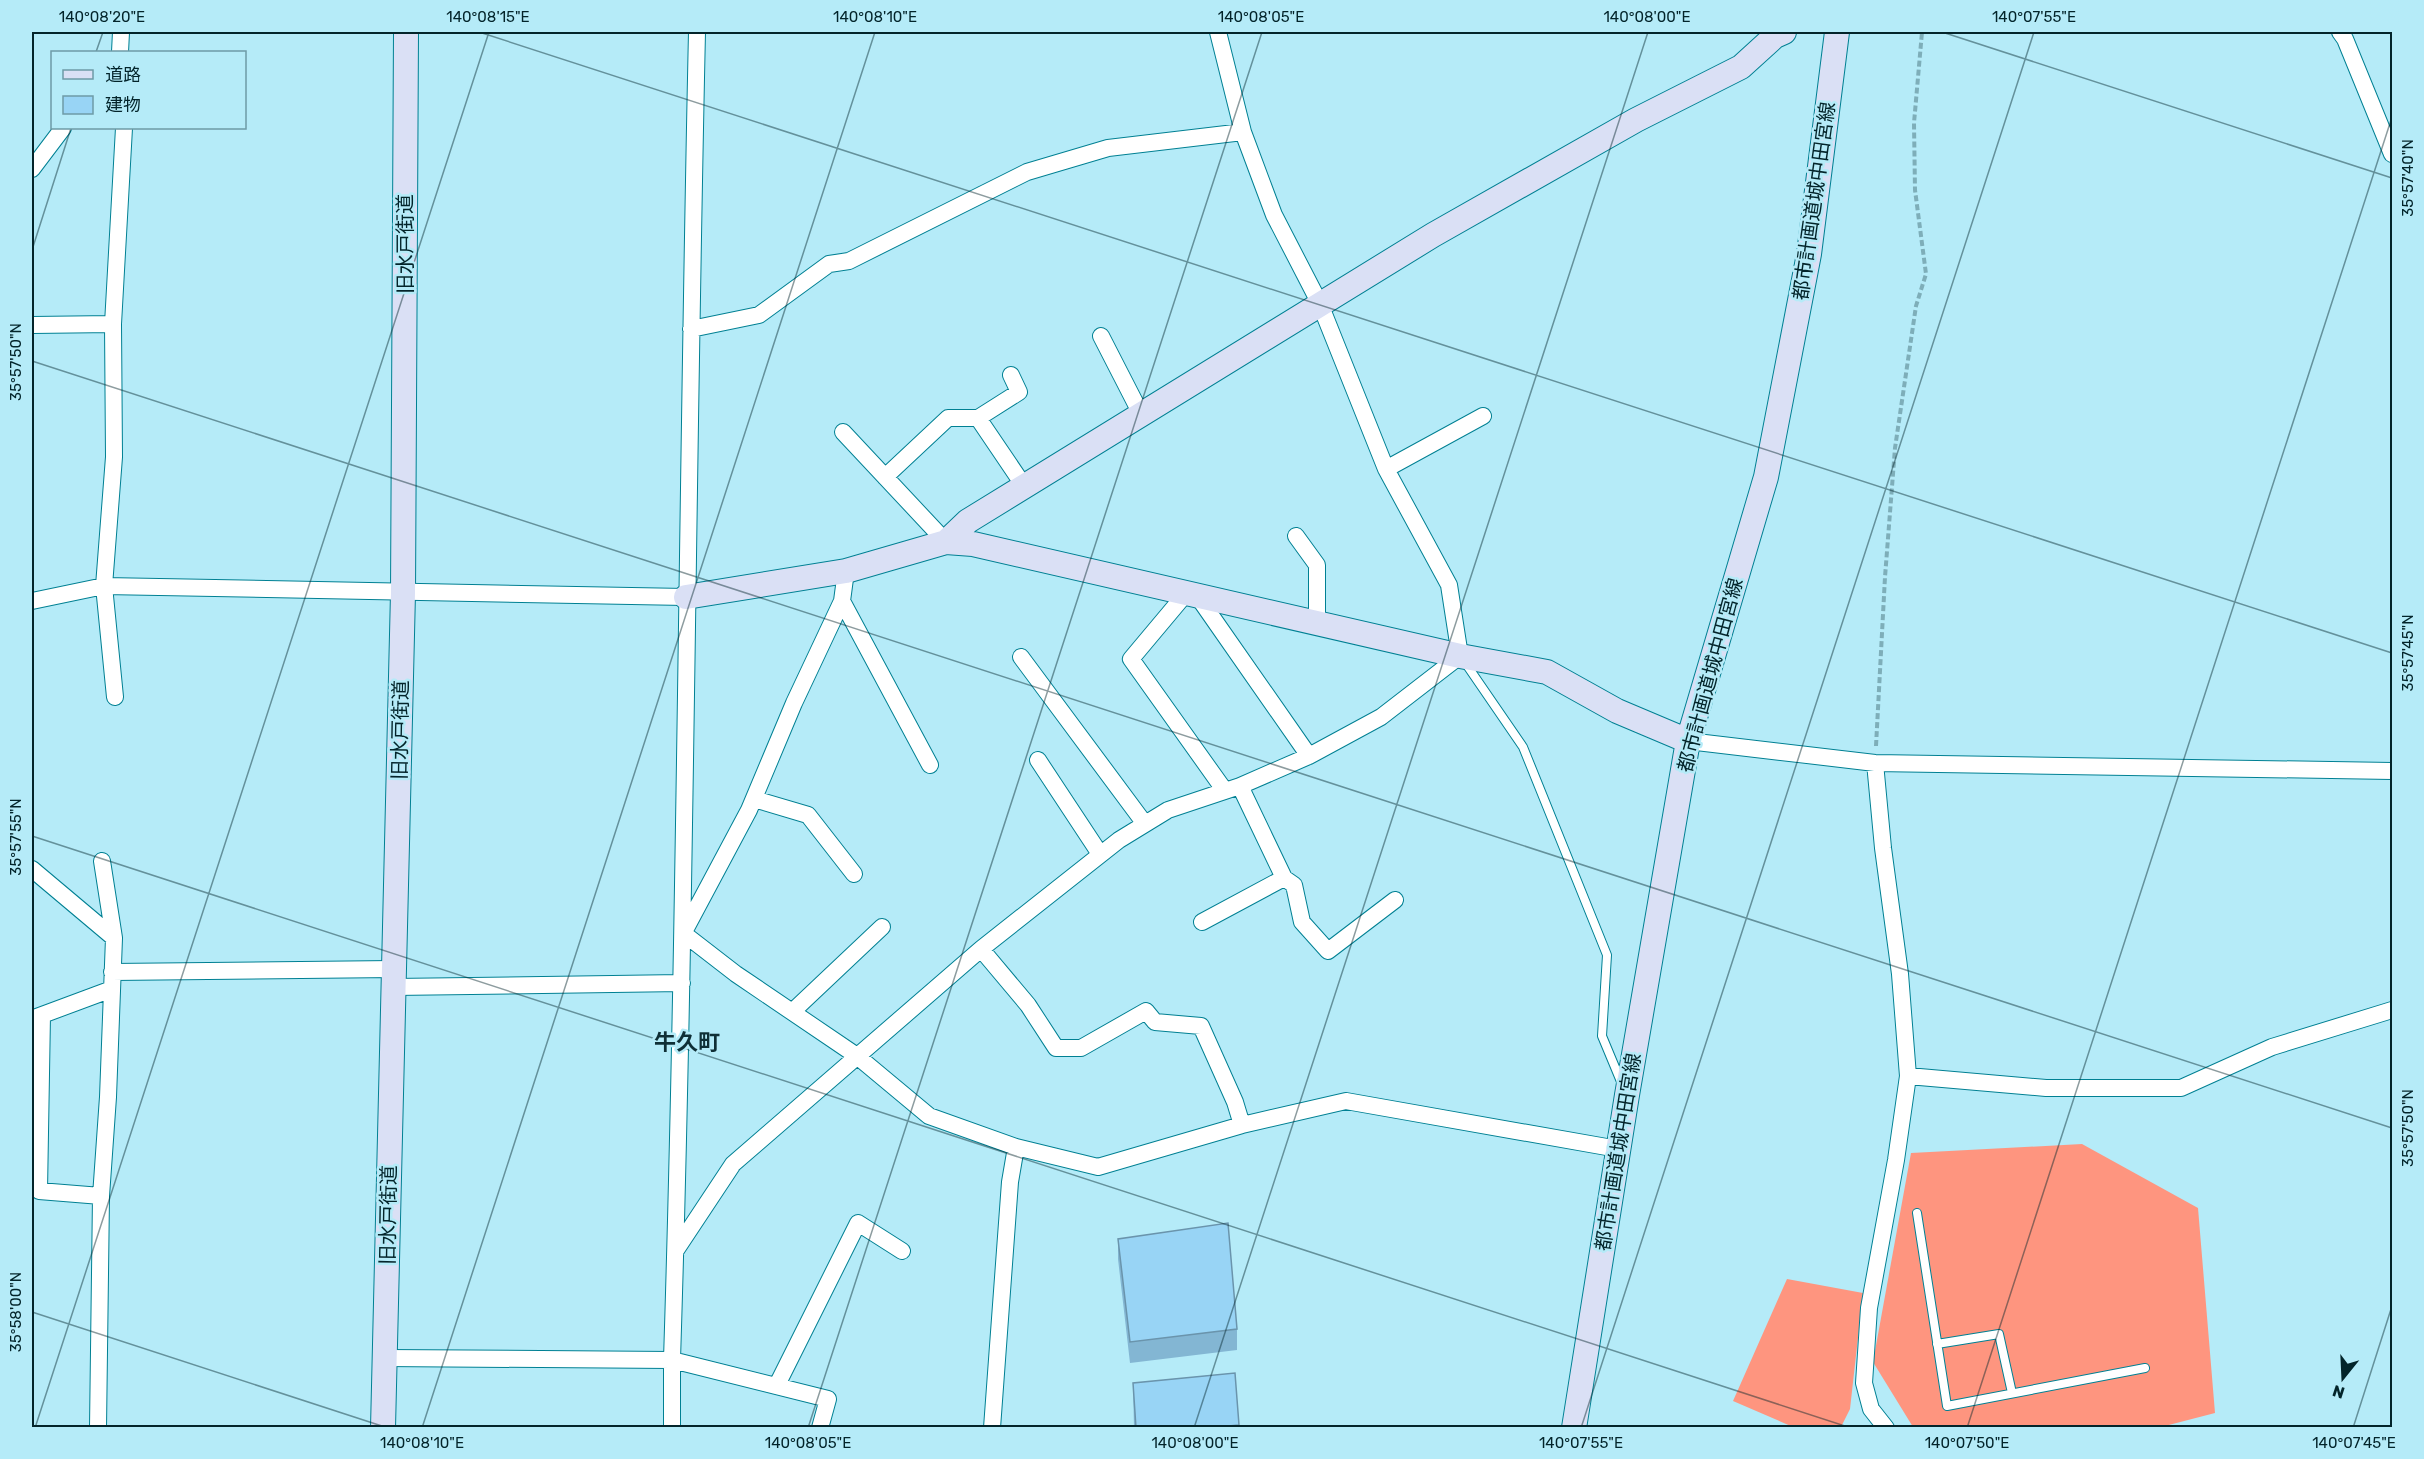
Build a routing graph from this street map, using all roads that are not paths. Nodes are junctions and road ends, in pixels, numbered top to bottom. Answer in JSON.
{"nodes":[{"id":1,"x":121,"y":32,"type":"edge"},
{"id":2,"x":406,"y":32,"type":"edge"},
{"id":3,"x":697,"y":32,"type":"edge"},
{"id":4,"x":712,"y":32,"type":"edge"},
{"id":5,"x":1218,"y":32,"type":"edge"},
{"id":6,"x":1838,"y":32,"type":"edge"},
{"id":7,"x":2340,"y":32,"type":"edge"},
{"id":8,"x":1778,"y":33,"type":"edge"},
{"id":9,"x":120,"y":51,"type":"edge"},
{"id":10,"x":697,"y":53,"type":"junction"},
{"id":11,"x":62,"y":129,"type":"edge"},
{"id":12,"x":124,"y":129,"type":"edge"},
{"id":13,"x":1243,"y":132,"type":"junction"},
{"id":14,"x":2392,"y":154,"type":"edge"},
{"id":15,"x":32,"y":170,"type":"edge"},
{"id":16,"x":1320,"y":304,"type":"junction"},
{"id":17,"x":113,"y":324,"type":"junction"},
{"id":18,"x":32,"y":325,"type":"edge"},
{"id":19,"x":691,"y":329,"type":"junction"},
{"id":20,"x":1101,"y":336,"type":"dead end"},
{"id":21,"x":1011,"y":375,"type":"dead end"},
{"id":22,"x":1140,"y":414,"type":"junction"},
{"id":23,"x":1483,"y":416,"type":"dead end"},
{"id":24,"x":978,"y":418,"type":"junction"},
{"id":25,"x":843,"y":432,"type":"dead end"},
{"id":26,"x":1386,"y":469,"type":"junction"},
{"id":27,"x":885,"y":477,"type":"junction"},
{"id":28,"x":1024,"y":486,"type":"junction"},
{"id":29,"x":1296,"y":536,"type":"dead end"},
{"id":30,"x":946,"y":542,"type":"junction"},
{"id":31,"x":846,"y":571,"type":"junction"},
{"id":32,"x":104,"y":586,"type":"junction"},
{"id":33,"x":403,"y":593,"type":"junction"},
{"id":34,"x":1192,"y":593,"type":"junction"},
{"id":35,"x":686,"y":597,"type":"junction"},
{"id":36,"x":842,"y":601,"type":"junction"},
{"id":37,"x":32,"y":602,"type":"edge"},
{"id":38,"x":1317,"y":622,"type":"junction"},
{"id":39,"x":1460,"y":656,"type":"junction"},
{"id":40,"x":1021,"y":657,"type":"dead end"},
{"id":41,"x":115,"y":698,"type":"dead end"},
{"id":42,"x":1688,"y":741,"type":"junction"},
{"id":43,"x":1309,"y":756,"type":"junction"},
{"id":44,"x":1038,"y":760,"type":"dead end"},
{"id":45,"x":1875,"y":763,"type":"junction"},
{"id":46,"x":930,"y":765,"type":"dead end"},
{"id":47,"x":2392,"y":771,"type":"edge"},
{"id":48,"x":1232,"y":789,"type":"junction"},
{"id":49,"x":754,"y":799,"type":"junction"},
{"id":50,"x":1145,"y":824,"type":"junction"},
{"id":51,"x":1101,"y":854,"type":"junction"},
{"id":52,"x":102,"y":861,"type":"dead end"},
{"id":53,"x":32,"y":870,"type":"edge"},
{"id":54,"x":854,"y":874,"type":"dead end"},
{"id":55,"x":1284,"y":878,"type":"junction"},
{"id":56,"x":1395,"y":900,"type":"dead end"},
{"id":57,"x":1202,"y":922,"type":"dead end"},
{"id":58,"x":882,"y":927,"type":"dead end"},
{"id":59,"x":683,"y":933,"type":"junction"},
{"id":60,"x":114,"y":938,"type":"junction"},
{"id":61,"x":981,"y":949,"type":"junction"},
{"id":62,"x":112,"y":972,"type":"junction"},
{"id":63,"x":394,"y":978,"type":"junction"},
{"id":64,"x":682,"y":983,"type":"junction"},
{"id":65,"x":112,"y":989,"type":"junction"},
{"id":66,"x":2392,"y":1010,"type":"edge"},
{"id":67,"x":792,"y":1012,"type":"junction"},
{"id":68,"x":37,"y":1017,"type":"edge"},
{"id":69,"x":857,"y":1056,"type":"junction"},
{"id":70,"x":1908,"y":1076,"type":"junction"},
{"id":71,"x":1627,"y":1095,"type":"junction"},
{"id":72,"x":1242,"y":1125,"type":"junction"},
{"id":73,"x":1016,"y":1147,"type":"junction"},
{"id":74,"x":1618,"y":1149,"type":"junction"},
{"id":75,"x":101,"y":1196,"type":"junction"},
{"id":76,"x":1917,"y":1213,"type":"dead end"},
{"id":77,"x":676,"y":1250,"type":"junction"},
{"id":78,"x":902,"y":1251,"type":"dead end"},
{"id":79,"x":1937,"y":1344,"type":"junction"},
{"id":80,"x":384,"y":1358,"type":"junction"},
{"id":81,"x":672,"y":1360,"type":"junction"},
{"id":82,"x":2145,"y":1368,"type":"dead end"},
{"id":83,"x":777,"y":1385,"type":"junction"},
{"id":84,"x":2012,"y":1393,"type":"junction"},
{"id":85,"x":98,"y":1428,"type":"edge"},
{"id":86,"x":383,"y":1428,"type":"edge"},
{"id":87,"x":672,"y":1428,"type":"edge"},
{"id":88,"x":820,"y":1428,"type":"edge"},
{"id":89,"x":992,"y":1428,"type":"edge"},
{"id":90,"x":1574,"y":1428,"type":"edge"},
{"id":91,"x":1886,"y":1428,"type":"edge"}],
"edges":[{"from":1,"to":9,"type":"street"},
{"from":2,"to":33,"type":"street","name":"旧水戸街道"},
{"from":3,"to":10,"type":"street"},
{"from":4,"to":10,"type":"street"},
{"from":5,"to":13,"type":"street"},
{"from":6,"to":42,"type":"street","name":"都市計画道城中田宮線"},
{"from":7,"to":14,"type":"street"},
{"from":8,"to":16,"type":"street"},
{"from":10,"to":19,"type":"street"},
{"from":11,"to":15,"type":"street"},
{"from":12,"to":17,"type":"street"},
{"from":13,"to":16,"type":"street"},
{"from":13,"to":19,"type":"street"},
{"from":16,"to":22,"type":"street"},
{"from":16,"to":26,"type":"street"},
{"from":17,"to":18,"type":"street"},
{"from":17,"to":32,"type":"street"},
{"from":19,"to":35,"type":"street"},
{"from":20,"to":22,"type":"street"},
{"from":21,"to":24,"type":"street"},
{"from":22,"to":28,"type":"street"},
{"from":23,"to":26,"type":"street"},
{"from":24,"to":27,"type":"street"},
{"from":24,"to":28,"type":"street"},
{"from":25,"to":27,"type":"street"},
{"from":26,"to":39,"type":"street"},
{"from":27,"to":30,"type":"street"},
{"from":28,"to":30,"type":"street"},
{"from":29,"to":38,"type":"street"},
{"from":30,"to":31,"type":"street"},
{"from":30,"to":34,"type":"street"},
{"from":31,"to":35,"type":"street"},
{"from":31,"to":36,"type":"street"},
{"from":32,"to":33,"type":"street"},
{"from":32,"to":37,"type":"street"},
{"from":32,"to":41,"type":"street"},
{"from":33,"to":35,"type":"street"},
{"from":33,"to":63,"type":"street","name":"旧水戸街道"},
{"from":34,"to":38,"type":"street"},
{"from":34,"to":43,"type":"street"},
{"from":34,"to":48,"type":"street"},
{"from":35,"to":59,"type":"street"},
{"from":36,"to":46,"type":"street"},
{"from":36,"to":49,"type":"street"},
{"from":38,"to":39,"type":"street"},
{"from":39,"to":42,"type":"street"},
{"from":39,"to":43,"type":"street"},
{"from":39,"to":71,"type":"lane"},
{"from":40,"to":50,"type":"street"},
{"from":42,"to":45,"type":"street"},
{"from":42,"to":71,"type":"street","name":"都市計画道城中田宮線"},
{"from":43,"to":48,"type":"street"},
{"from":44,"to":51,"type":"street"},
{"from":45,"to":47,"type":"street"},
{"from":45,"to":70,"type":"street"},
{"from":48,"to":50,"type":"street"},
{"from":48,"to":55,"type":"street"},
{"from":49,"to":54,"type":"street"},
{"from":49,"to":59,"type":"street"},
{"from":50,"to":51,"type":"street"},
{"from":51,"to":61,"type":"street"},
{"from":52,"to":60,"type":"street"},
{"from":53,"to":60,"type":"street"},
{"from":55,"to":56,"type":"street"},
{"from":55,"to":57,"type":"street"},
{"from":58,"to":67,"type":"street"},
{"from":59,"to":64,"type":"street"},
{"from":59,"to":67,"type":"street"},
{"from":60,"to":62,"type":"street"},
{"from":61,"to":69,"type":"street"},
{"from":61,"to":72,"type":"street"},
{"from":62,"to":63,"type":"street"},
{"from":62,"to":65,"type":"street"},
{"from":63,"to":64,"type":"street"},
{"from":63,"to":80,"type":"street","name":"旧水戸街道"},
{"from":64,"to":77,"type":"street"},
{"from":65,"to":68,"type":"street"},
{"from":65,"to":75,"type":"street"},
{"from":66,"to":70,"type":"street"},
{"from":67,"to":69,"type":"street"},
{"from":68,"to":75,"type":"street"},
{"from":69,"to":73,"type":"street"},
{"from":69,"to":77,"type":"street"},
{"from":70,"to":91,"type":"street"},
{"from":71,"to":74,"type":"street","name":"都市計画道城中田宮線"},
{"from":72,"to":73,"type":"street"},
{"from":72,"to":74,"type":"street"},
{"from":73,"to":89,"type":"street"},
{"from":74,"to":90,"type":"street","name":"都市計画道城中田宮線"},
{"from":75,"to":85,"type":"street"},
{"from":76,"to":79,"type":"lane"},
{"from":77,"to":81,"type":"street"},
{"from":78,"to":83,"type":"street"},
{"from":79,"to":84,"type":"lane"},
{"from":79,"to":84,"type":"lane"},
{"from":80,"to":81,"type":"street"},
{"from":80,"to":86,"type":"street","name":"旧水戸街道"},
{"from":81,"to":83,"type":"street"},
{"from":81,"to":87,"type":"street"},
{"from":82,"to":84,"type":"lane"},
{"from":83,"to":88,"type":"street"}]}
